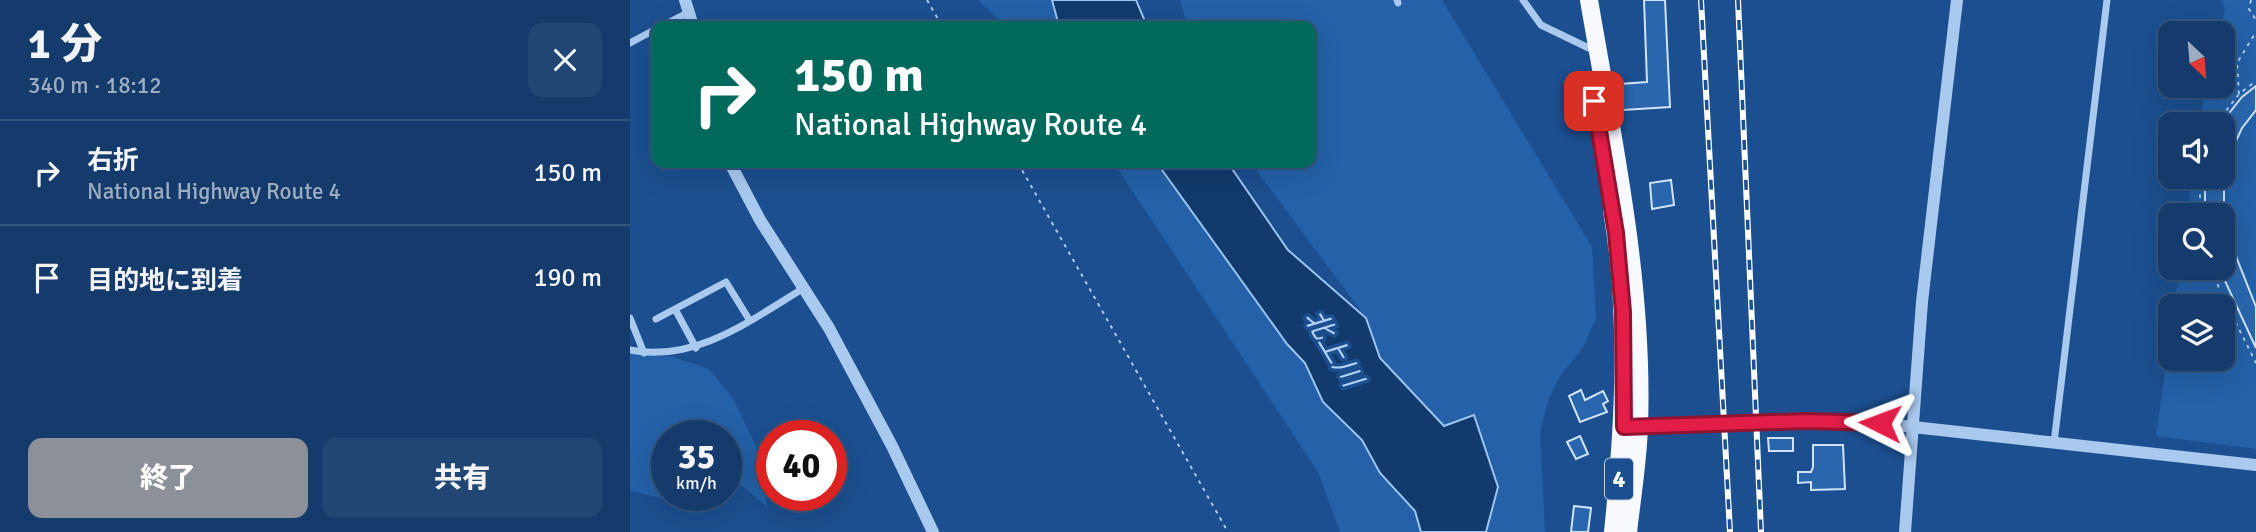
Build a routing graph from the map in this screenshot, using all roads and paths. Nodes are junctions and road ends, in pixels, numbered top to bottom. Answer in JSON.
{"nodes":[{"id":1,"x":926,"y":0,"type":"edge"},
{"id":2,"x":1522,"y":0,"type":"edge"},
{"id":3,"x":1576,"y":0,"type":"edge"},
{"id":4,"x":1589,"y":0,"type":"edge"},
{"id":5,"x":1957,"y":0,"type":"edge"},
{"id":6,"x":2107,"y":0,"type":"edge"},
{"id":7,"x":2251,"y":0,"type":"edge"},
{"id":8,"x":687,"y":6,"type":"edge"},
{"id":9,"x":2256,"y":20,"type":"edge"},
{"id":10,"x":668,"y":21,"type":"edge"},
{"id":11,"x":939,"y":21,"type":"edge"},
{"id":12,"x":651,"y":32,"type":"edge"},
{"id":13,"x":2256,"y":32,"type":"edge"},
{"id":14,"x":630,"y":43,"type":"edge"},
{"id":15,"x":1591,"y":50,"type":"junction"},
{"id":16,"x":2256,"y":82,"type":"edge"},
{"id":17,"x":2239,"y":94,"type":"junction"},
{"id":18,"x":2225,"y":112,"type":"edge"},
{"id":19,"x":733,"y":168,"type":"edge"},
{"id":20,"x":1021,"y":168,"type":"edge"},
{"id":21,"x":2216,"y":280,"type":"edge"},
{"id":22,"x":804,"y":288,"type":"junction"},
{"id":23,"x":675,"y":309,"type":"junction"},
{"id":24,"x":630,"y":318,"type":"edge"},
{"id":25,"x":656,"y":319,"type":"dead end"},
{"id":26,"x":750,"y":321,"type":"junction"},
{"id":27,"x":696,"y":348,"type":"junction"},
{"id":28,"x":630,"y":350,"type":"edge"},
{"id":29,"x":644,"y":353,"type":"junction"},
{"id":30,"x":2256,"y":363,"type":"edge"},
{"id":31,"x":1913,"y":426,"type":"junction"},
{"id":32,"x":1632,"y":427,"type":"junction"},
{"id":33,"x":2054,"y":443,"type":"junction"},
{"id":34,"x":2256,"y":465,"type":"edge"},
{"id":35,"x":933,"y":532,"type":"edge"},
{"id":36,"x":1228,"y":532,"type":"edge"},
{"id":37,"x":1613,"y":532,"type":"edge"},
{"id":38,"x":1628,"y":532,"type":"edge"},
{"id":39,"x":1906,"y":532,"type":"edge"}],
"edges":[{"from":1,"to":11,"type":"path"},
{"from":2,"to":15,"type":"street"},
{"from":3,"to":15,"type":"highway","number":"4"},
{"from":4,"to":15,"type":"highway","number":"4"},
{"from":5,"to":31,"type":"street"},
{"from":6,"to":33,"type":"street"},
{"from":7,"to":9,"type":"path"},
{"from":8,"to":10,"type":"street"},
{"from":12,"to":14,"type":"street"},
{"from":13,"to":17,"type":"path"},
{"from":15,"to":32,"type":"highway","number":"4"},
{"from":16,"to":17,"type":"path"},
{"from":17,"to":18,"type":"path"},
{"from":19,"to":22,"type":"street"},
{"from":20,"to":36,"type":"path"},
{"from":21,"to":30,"type":"path"},
{"from":22,"to":26,"type":"street"},
{"from":22,"to":35,"type":"street"},
{"from":23,"to":25,"type":"street"},
{"from":23,"to":26,"type":"street"},
{"from":23,"to":27,"type":"street"},
{"from":24,"to":29,"type":"street"},
{"from":26,"to":27,"type":"street"},
{"from":27,"to":29,"type":"street"},
{"from":28,"to":29,"type":"street"},
{"from":31,"to":32,"type":"street"},
{"from":31,"to":33,"type":"street"},
{"from":31,"to":39,"type":"street"},
{"from":32,"to":37,"type":"highway","number":"4"},
{"from":32,"to":38,"type":"highway","number":"4"},
{"from":33,"to":34,"type":"street"}]}
